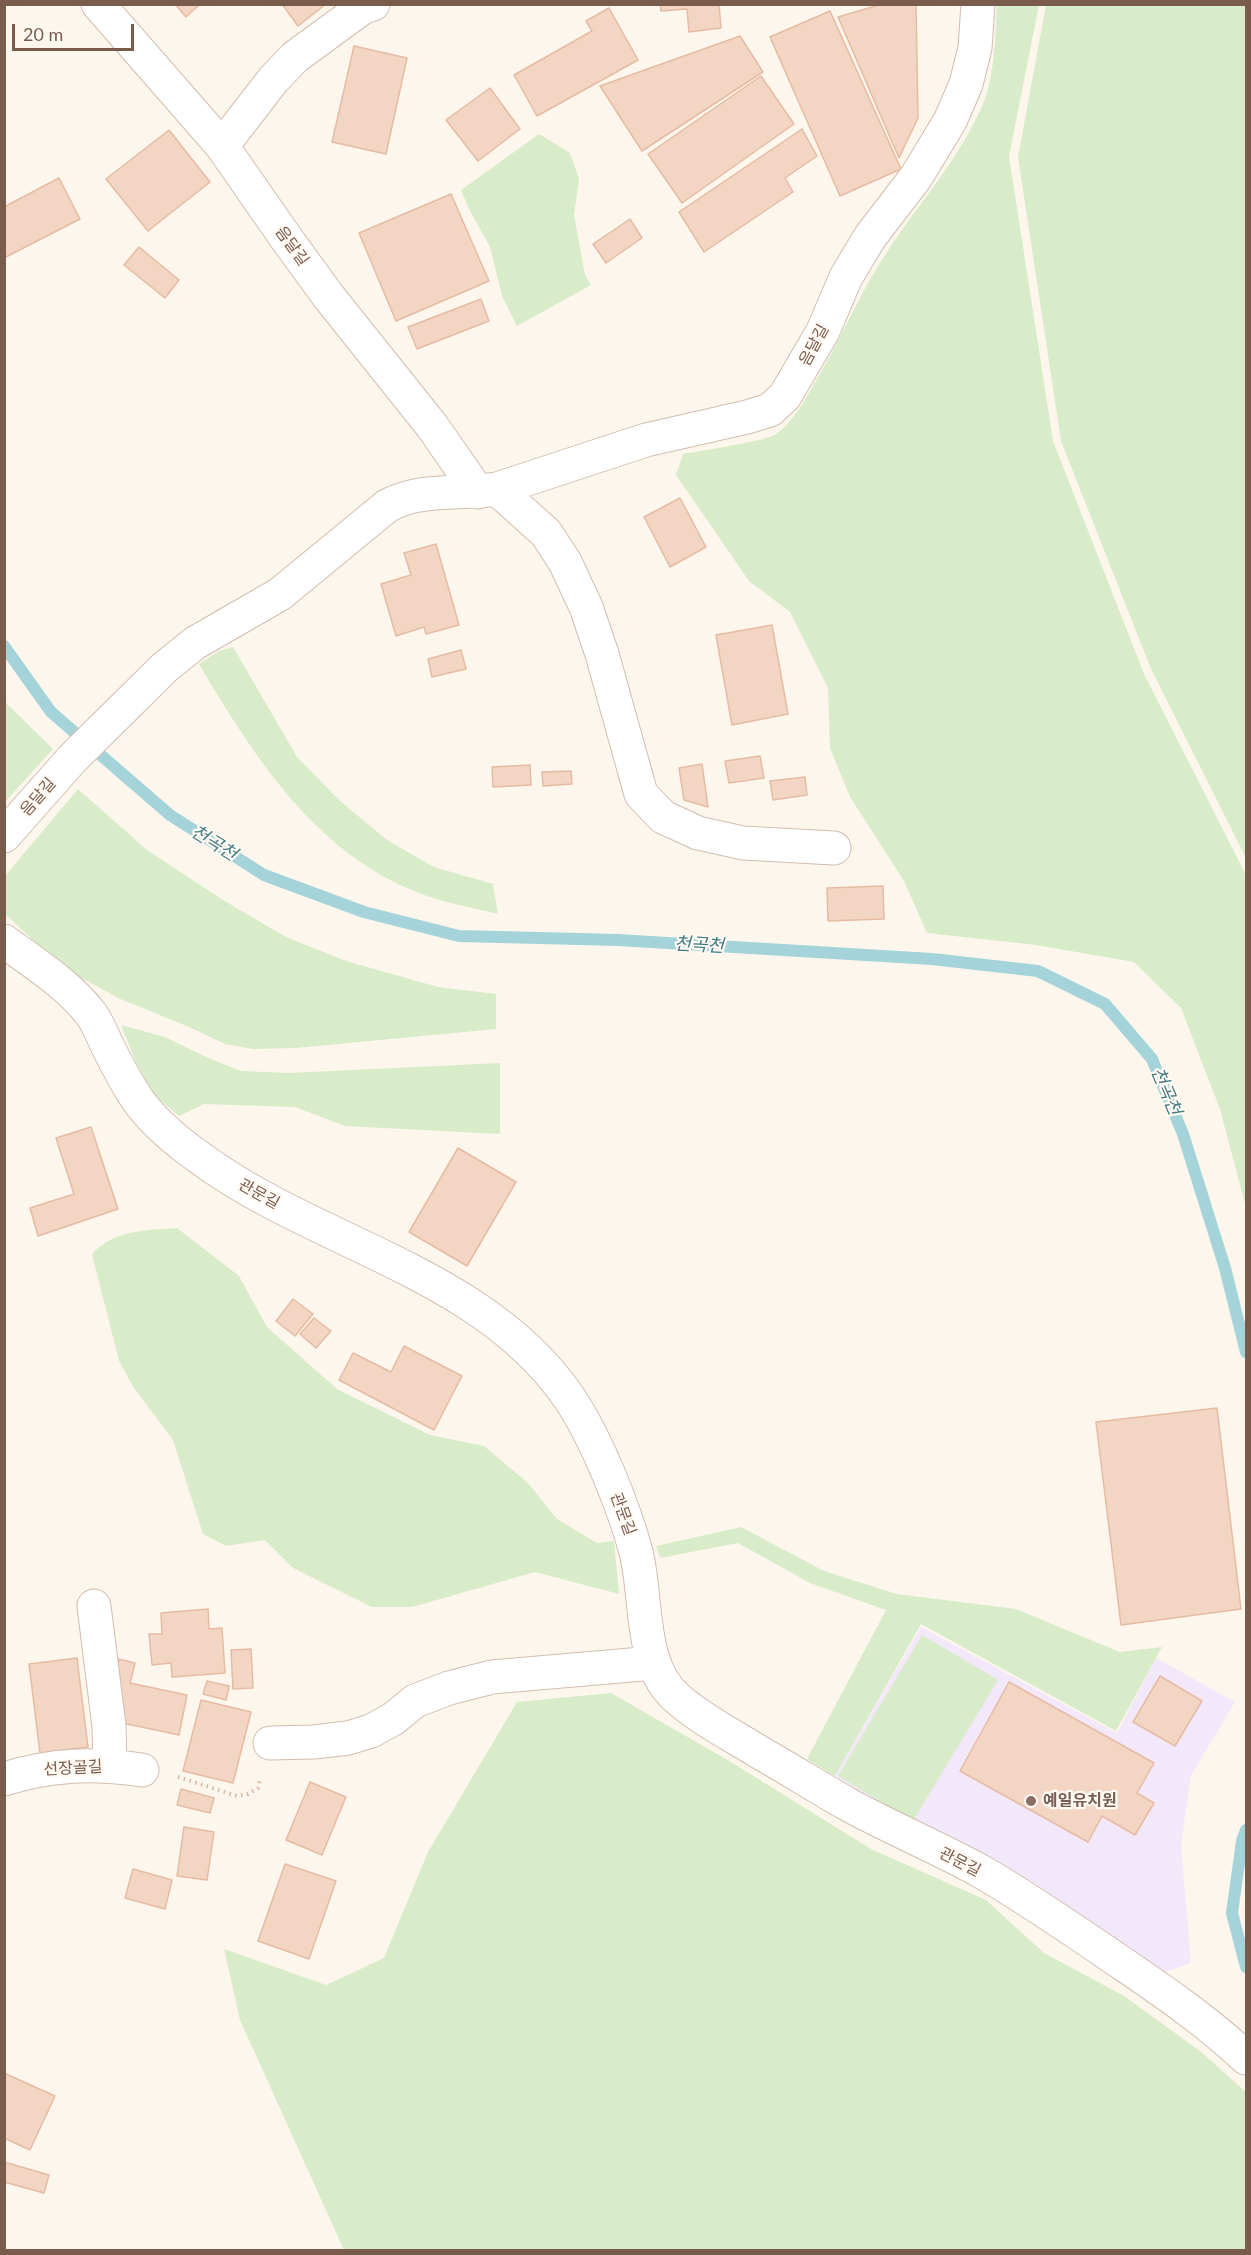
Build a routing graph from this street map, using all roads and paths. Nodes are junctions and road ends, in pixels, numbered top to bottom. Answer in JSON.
{"nodes":[{"id":1,"x":98,"y":4,"type":"edge"},
{"id":2,"x":374,"y":4,"type":"edge"},
{"id":3,"x":978,"y":4,"type":"edge"},
{"id":4,"x":222,"y":146,"type":"junction"},
{"id":5,"x":488,"y":491,"type":"junction"},
{"id":6,"x":4,"y":836,"type":"edge"},
{"id":7,"x":834,"y":848,"type":"dead end"},
{"id":8,"x":4,"y":941,"type":"edge"},
{"id":9,"x":94,"y":1606,"type":"dead end"},
{"id":10,"x":654,"y":1662,"type":"junction"},
{"id":11,"x":270,"y":1743,"type":"joint"},
{"id":12,"x":110,"y":1766,"type":"junction"},
{"id":13,"x":142,"y":1770,"type":"joint"},
{"id":14,"x":4,"y":1779,"type":"edge"},
{"id":15,"x":1246,"y":2058,"type":"edge"}],
"edges":[{"from":1,"to":4,"type":"street","name":"음달길"},
{"from":2,"to":4,"type":"street"},
{"from":3,"to":5,"type":"street","name":"음달길"},
{"from":4,"to":5,"type":"street","name":"음달길"},
{"from":5,"to":6,"type":"street","name":"음달길"},
{"from":5,"to":7,"type":"street"},
{"from":8,"to":10,"type":"street","name":"관문길"},
{"from":9,"to":12,"type":"street"},
{"from":10,"to":11,"type":"street"},
{"from":10,"to":15,"type":"street","name":"관문길"},
{"from":11,"to":13,"type":"path"},
{"from":12,"to":13,"type":"street","name":"선장골길"},
{"from":12,"to":14,"type":"street","name":"선장골길"}]}
